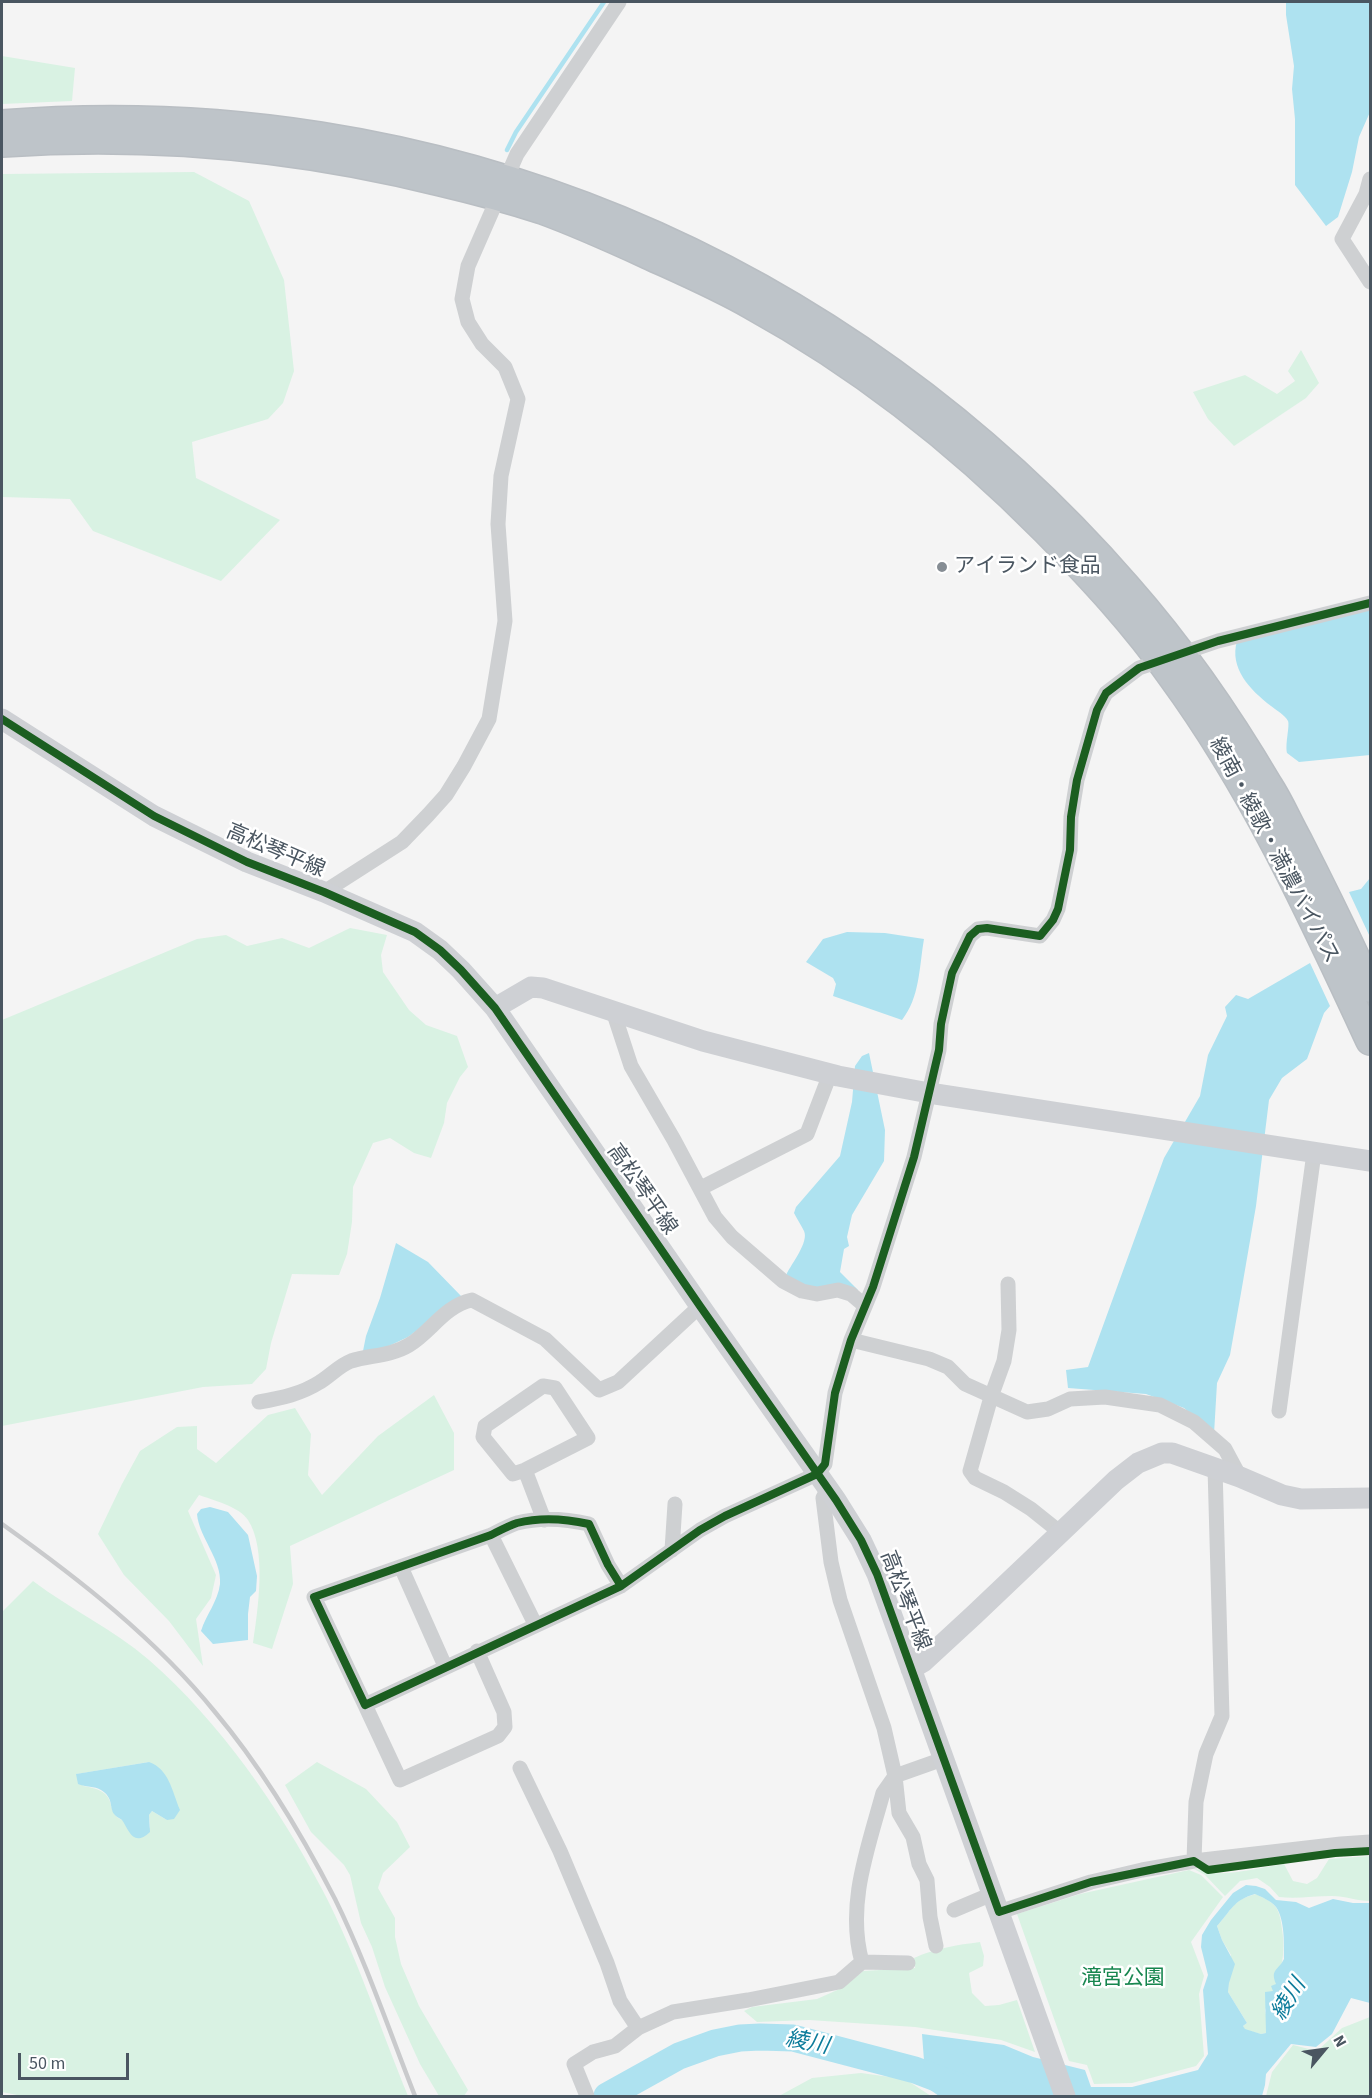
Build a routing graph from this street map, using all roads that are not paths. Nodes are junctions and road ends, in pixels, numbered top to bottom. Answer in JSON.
{"nodes":[{"id":1,"x":619,"y":2,"type":"edge"},
{"id":2,"x":2,"y":124,"type":"edge"},
{"id":3,"x":2,"y":143,"type":"edge"},
{"id":4,"x":1371,"y":179,"type":"edge"},
{"id":5,"x":502,"y":187,"type":"junction"},
{"id":6,"x":1371,"y":282,"type":"edge"},
{"id":7,"x":1371,"y":603,"type":"edge"},
{"id":8,"x":1170,"y":657,"type":"junction"},
{"id":9,"x":2,"y":719,"type":"edge"},
{"id":10,"x":324,"y":892,"type":"junction"},
{"id":11,"x":1371,"y":988,"type":"edge"},
{"id":12,"x":495,"y":1008,"type":"junction"},
{"id":13,"x":613,"y":1011,"type":"junction"},
{"id":14,"x":1371,"y":1041,"type":"edge"},
{"id":15,"x":834,"y":1075,"type":"junction"},
{"id":16,"x":929,"y":1093,"type":"junction"},
{"id":17,"x":1314,"y":1153,"type":"junction"},
{"id":18,"x":1371,"y":1161,"type":"edge"},
{"id":19,"x":700,"y":1188,"type":"junction"},
{"id":20,"x":1008,"y":1284,"type":"dead end"},
{"id":21,"x":864,"y":1305,"type":"junction"},
{"id":22,"x":700,"y":1306,"type":"junction"},
{"id":23,"x":850,"y":1340,"type":"junction"},
{"id":24,"x":991,"y":1397,"type":"junction"},
{"id":25,"x":260,"y":1402,"type":"dead end"},
{"id":26,"x":1279,"y":1411,"type":"dead end"},
{"id":27,"x":1215,"y":1468,"type":"junction"},
{"id":28,"x":525,"y":1470,"type":"junction"},
{"id":29,"x":1240,"y":1477,"type":"junction"},
{"id":30,"x":822,"y":1481,"type":"junction"},
{"id":31,"x":1371,"y":1498,"type":"edge"},
{"id":32,"x":675,"y":1504,"type":"dead end"},
{"id":33,"x":544,"y":1520,"type":"junction"},
{"id":34,"x":1061,"y":1533,"type":"junction"},
{"id":35,"x":491,"y":1535,"type":"junction"},
{"id":36,"x":672,"y":1550,"type":"junction"},
{"id":37,"x":401,"y":1567,"type":"junction"},
{"id":38,"x":621,"y":1586,"type":"junction"},
{"id":39,"x":535,"y":1624,"type":"junction"},
{"id":40,"x":477,"y":1652,"type":"junction"},
{"id":41,"x":445,"y":1666,"type":"junction"},
{"id":42,"x":911,"y":1669,"type":"junction"},
{"id":43,"x":365,"y":1705,"type":"junction"},
{"id":44,"x":943,"y":1759,"type":"junction"},
{"id":45,"x":520,"y":1768,"type":"dead end"},
{"id":46,"x":895,"y":1776,"type":"junction"},
{"id":47,"x":1371,"y":1842,"type":"edge"},
{"id":48,"x":1194,"y":1861,"type":"junction"},
{"id":49,"x":995,"y":1903,"type":"junction"},
{"id":50,"x":954,"y":1910,"type":"dead end"},
{"id":51,"x":936,"y":1946,"type":"dead end"},
{"id":52,"x":862,"y":1962,"type":"junction"},
{"id":53,"x":908,"y":1963,"type":"dead end"},
{"id":54,"x":638,"y":2028,"type":"junction"},
{"id":55,"x":587,"y":2097,"type":"edge"},
{"id":56,"x":1065,"y":2097,"type":"edge"}],
"edges":[{"from":1,"to":5,"type":"street"},
{"from":2,"to":5,"type":"highway","name":"綾南・綾歌・満濃バイパス"},
{"from":3,"to":5,"type":"highway","name":"綾南・綾歌・満濃バイパス"},
{"from":4,"to":6,"type":"street"},
{"from":5,"to":8,"type":"highway","name":"綾南・綾歌・満濃バイパス"},
{"from":5,"to":10,"type":"street"},
{"from":7,"to":8,"type":"street"},
{"from":8,"to":11,"type":"highway","name":"綾南・綾歌・満濃バイパス"},
{"from":8,"to":14,"type":"highway","name":"綾南・綾歌・満濃バイパス"},
{"from":8,"to":16,"type":"street"},
{"from":9,"to":10,"type":"main road","name":"高松琴平線"},
{"from":10,"to":12,"type":"main road","name":"高松琴平線"},
{"from":12,"to":13,"type":"main road"},
{"from":12,"to":22,"type":"main road","name":"高松琴平線"},
{"from":13,"to":15,"type":"main road"},
{"from":13,"to":19,"type":"street"},
{"from":15,"to":16,"type":"main road"},
{"from":15,"to":19,"type":"street"},
{"from":16,"to":17,"type":"main road"},
{"from":16,"to":21,"type":"street"},
{"from":17,"to":18,"type":"main road"},
{"from":17,"to":26,"type":"street"},
{"from":19,"to":21,"type":"street"},
{"from":20,"to":24,"type":"street"},
{"from":21,"to":23,"type":"street"},
{"from":22,"to":25,"type":"street"},
{"from":22,"to":30,"type":"main road","name":"高松琴平線"},
{"from":23,"to":24,"type":"street"},
{"from":23,"to":30,"type":"street"},
{"from":24,"to":29,"type":"street"},
{"from":24,"to":34,"type":"street"},
{"from":27,"to":29,"type":"main road"},
{"from":27,"to":34,"type":"main road"},
{"from":27,"to":48,"type":"street"},
{"from":28,"to":28,"type":"street"},
{"from":28,"to":33,"type":"street"},
{"from":29,"to":31,"type":"main road"},
{"from":30,"to":36,"type":"street"},
{"from":30,"to":42,"type":"main road","name":"高松琴平線"},
{"from":30,"to":46,"type":"street"},
{"from":32,"to":36,"type":"street"},
{"from":33,"to":35,"type":"street"},
{"from":33,"to":38,"type":"street"},
{"from":34,"to":42,"type":"main road"},
{"from":35,"to":37,"type":"street"},
{"from":35,"to":39,"type":"street"},
{"from":36,"to":38,"type":"street"},
{"from":37,"to":41,"type":"street"},
{"from":37,"to":43,"type":"street"},
{"from":38,"to":39,"type":"street"},
{"from":39,"to":40,"type":"street"},
{"from":40,"to":41,"type":"street"},
{"from":40,"to":43,"type":"street"},
{"from":41,"to":43,"type":"street"},
{"from":42,"to":44,"type":"main road","name":"高松琴平線"},
{"from":44,"to":46,"type":"street"},
{"from":44,"to":49,"type":"main road","name":"高松琴平線"},
{"from":45,"to":54,"type":"street"},
{"from":46,"to":51,"type":"street"},
{"from":46,"to":52,"type":"street"},
{"from":47,"to":48,"type":"street"},
{"from":48,"to":49,"type":"street"},
{"from":49,"to":50,"type":"street"},
{"from":49,"to":56,"type":"main road","name":"高松琴平線"},
{"from":52,"to":53,"type":"street"},
{"from":52,"to":54,"type":"street"},
{"from":54,"to":55,"type":"street"}]}
